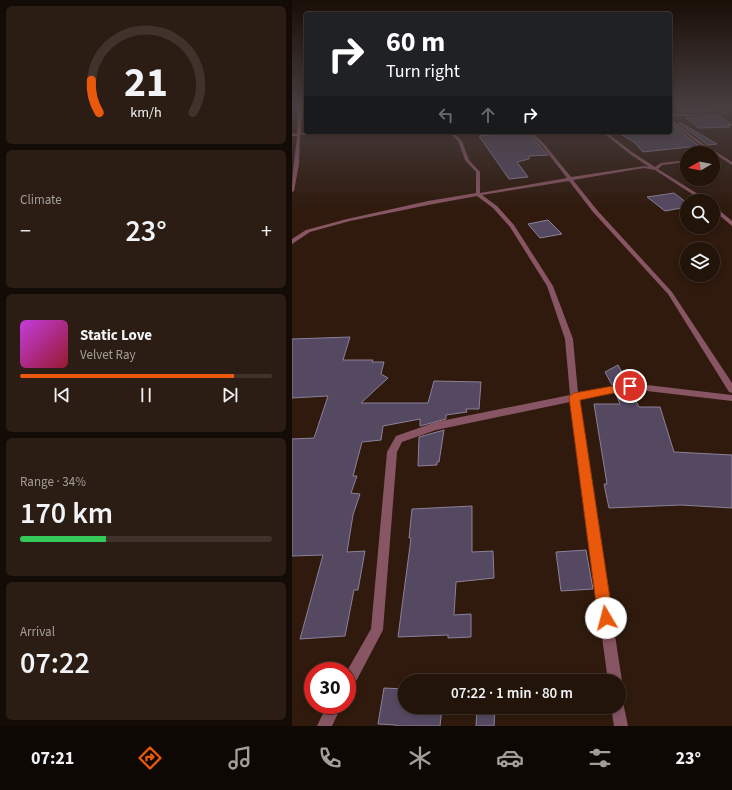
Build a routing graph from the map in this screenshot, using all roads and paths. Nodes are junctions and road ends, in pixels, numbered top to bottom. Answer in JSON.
{"nodes":[{"id":1,"x":299,"y":141,"type":"edge"},
{"id":2,"x":460,"y":141,"type":"edge"},
{"id":3,"x":538,"y":141,"type":"edge"},
{"id":4,"x":615,"y":141,"type":"edge"},
{"id":5,"x":697,"y":141,"type":"edge"},
{"id":6,"x":723,"y":158,"type":"junction"},
{"id":7,"x":720,"y":159,"type":"edge"},
{"id":8,"x":680,"y":162,"type":"edge"},
{"id":9,"x":732,"y":164,"type":"edge"},
{"id":10,"x":655,"y":169,"type":"junction"},
{"id":11,"x":570,"y":179,"type":"junction"},
{"id":12,"x":292,"y":191,"type":"edge"},
{"id":13,"x":478,"y":194,"type":"junction"},
{"id":14,"x":695,"y":194,"type":"edge"},
{"id":15,"x":720,"y":213,"type":"edge"},
{"id":16,"x":732,"y":224,"type":"edge"},
{"id":17,"x":292,"y":242,"type":"edge"},
{"id":18,"x":732,"y":390,"type":"edge"},
{"id":19,"x":574,"y":397,"type":"junction"},
{"id":20,"x":732,"y":398,"type":"edge"},
{"id":21,"x":356,"y":668,"type":"edge"},
{"id":22,"x":613,"y":674,"type":"edge"},
{"id":23,"x":330,"y":714,"type":"edge"},
{"id":24,"x":619,"y":714,"type":"edge"},
{"id":25,"x":324,"y":726,"type":"edge"},
{"id":26,"x":621,"y":726,"type":"edge"}],
"edges":[{"from":1,"to":12,"type":"street"},
{"from":2,"to":13,"type":"street"},
{"from":3,"to":11,"type":"street"},
{"from":4,"to":10,"type":"street"},
{"from":5,"to":6,"type":"street"},
{"from":6,"to":7,"type":"street"},
{"from":6,"to":9,"type":"street"},
{"from":8,"to":10,"type":"street"},
{"from":10,"to":11,"type":"street"},
{"from":10,"to":14,"type":"street"},
{"from":11,"to":13,"type":"street"},
{"from":11,"to":18,"type":"street"},
{"from":13,"to":17,"type":"street"},
{"from":13,"to":19,"type":"street"},
{"from":15,"to":16,"type":"street"},
{"from":19,"to":20,"type":"street"},
{"from":19,"to":21,"type":"street"},
{"from":19,"to":22,"type":"street"},
{"from":23,"to":25,"type":"street"},
{"from":24,"to":26,"type":"street"}]}
